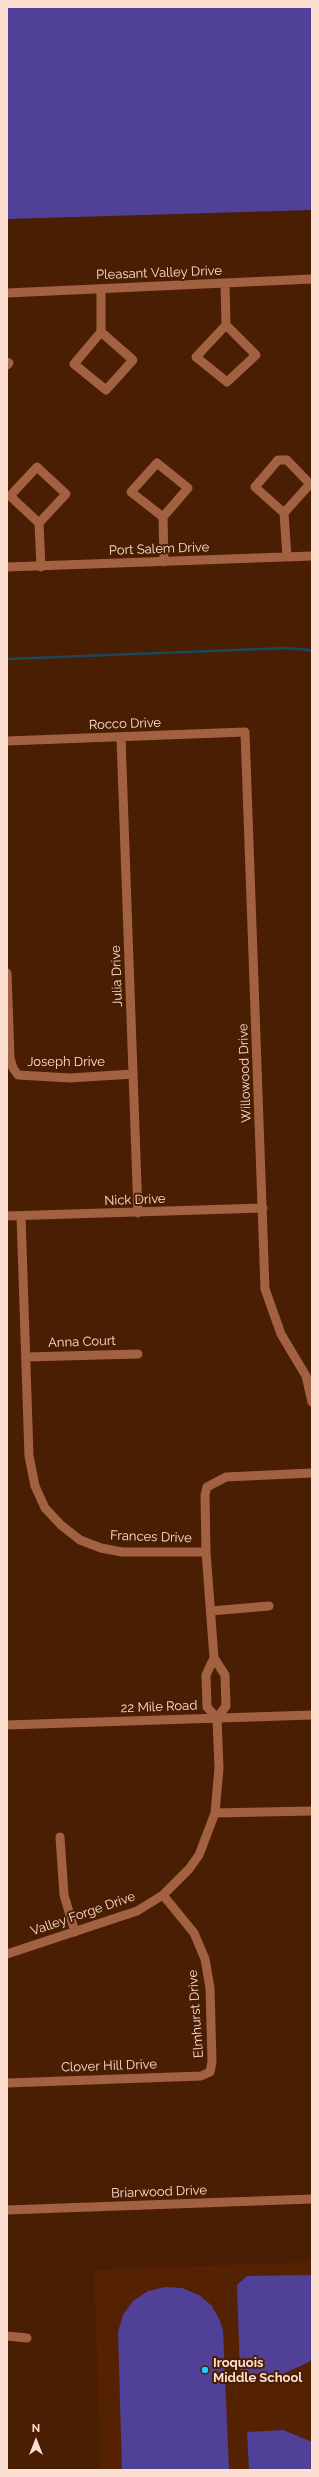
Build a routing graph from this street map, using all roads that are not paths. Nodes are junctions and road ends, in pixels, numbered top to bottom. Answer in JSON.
{"nodes":[{"id":1,"x":312,"y":279,"type":"edge"},
{"id":2,"x":225,"y":284,"type":"junction"},
{"id":3,"x":101,"y":289,"type":"junction"},
{"id":4,"x":7,"y":293,"type":"edge"},
{"id":5,"x":226,"y":325,"type":"junction"},
{"id":6,"x":101,"y":332,"type":"junction"},
{"id":7,"x":7,"y":362,"type":"edge"},
{"id":8,"x":7,"y":365,"type":"edge"},
{"id":9,"x":284,"y":513,"type":"junction"},
{"id":10,"x":163,"y":518,"type":"junction"},
{"id":11,"x":39,"y":523,"type":"junction"},
{"id":12,"x":312,"y":556,"type":"edge"},
{"id":13,"x":287,"y":558,"type":"junction"},
{"id":14,"x":164,"y":562,"type":"junction"},
{"id":15,"x":7,"y":567,"type":"edge"},
{"id":16,"x":41,"y":567,"type":"junction"},
{"id":17,"x":245,"y":732,"type":"joint"},
{"id":18,"x":121,"y":738,"type":"junction"},
{"id":19,"x":7,"y":741,"type":"edge"},
{"id":20,"x":7,"y":972,"type":"edge"},
{"id":21,"x":133,"y":1074,"type":"junction"},
{"id":22,"x":263,"y":1208,"type":"junction"},
{"id":23,"x":138,"y":1213,"type":"junction"},
{"id":24,"x":7,"y":1216,"type":"edge"},
{"id":25,"x":20,"y":1216,"type":"junction"},
{"id":26,"x":138,"y":1354,"type":"dead end"},
{"id":27,"x":26,"y":1357,"type":"junction"},
{"id":28,"x":312,"y":1402,"type":"edge"},
{"id":29,"x":312,"y":1474,"type":"edge"},
{"id":30,"x":206,"y":1552,"type":"junction"},
{"id":31,"x":269,"y":1606,"type":"dead end"},
{"id":32,"x":211,"y":1611,"type":"junction"},
{"id":33,"x":214,"y":1658,"type":"junction"},
{"id":34,"x":312,"y":1715,"type":"edge"},
{"id":35,"x":217,"y":1718,"type":"junction"},
{"id":36,"x":7,"y":1725,"type":"edge"},
{"id":37,"x":312,"y":1810,"type":"edge"},
{"id":38,"x":216,"y":1813,"type":"junction"},
{"id":39,"x":60,"y":1838,"type":"dead end"},
{"id":40,"x":163,"y":1895,"type":"junction"},
{"id":41,"x":75,"y":1932,"type":"junction"},
{"id":42,"x":7,"y":1954,"type":"edge"},
{"id":43,"x":210,"y":2072,"type":"joint"},
{"id":44,"x":7,"y":2083,"type":"edge"},
{"id":45,"x":312,"y":2199,"type":"edge"},
{"id":46,"x":7,"y":2210,"type":"edge"},
{"id":47,"x":7,"y":2336,"type":"edge"},
{"id":48,"x":27,"y":2338,"type":"dead end"}],
"edges":[{"from":1,"to":2,"type":"street","name":"Pleasant Valley Drive"},
{"from":2,"to":3,"type":"street","name":"Pleasant Valley Drive"},
{"from":2,"to":5,"type":"street"},
{"from":3,"to":4,"type":"street","name":"Pleasant Valley Drive"},
{"from":3,"to":6,"type":"street"},
{"from":5,"to":5,"type":"street"},
{"from":6,"to":6,"type":"street"},
{"from":7,"to":8,"type":"street"},
{"from":9,"to":9,"type":"street"},
{"from":9,"to":13,"type":"street"},
{"from":10,"to":10,"type":"street"},
{"from":10,"to":14,"type":"street"},
{"from":11,"to":11,"type":"street"},
{"from":11,"to":16,"type":"street"},
{"from":12,"to":13,"type":"street","name":"Port Salem Drive"},
{"from":13,"to":14,"type":"street","name":"Port Salem Drive"},
{"from":14,"to":16,"type":"street","name":"Port Salem Drive"},
{"from":15,"to":16,"type":"street","name":"Port Salem Drive"},
{"from":17,"to":18,"type":"street","name":"Rocco Drive"},
{"from":17,"to":22,"type":"street","name":"Willowood Drive"},
{"from":18,"to":19,"type":"street","name":"Rocco Drive"},
{"from":18,"to":21,"type":"street","name":"Julia Drive"},
{"from":20,"to":21,"type":"street","name":"Joseph Drive"},
{"from":21,"to":23,"type":"street","name":"Julia Drive"},
{"from":22,"to":23,"type":"street","name":"Nick Drive"},
{"from":22,"to":28,"type":"street","name":"Willowood Drive"},
{"from":23,"to":25,"type":"street","name":"Nick Drive"},
{"from":24,"to":25,"type":"street","name":"Nick Drive"},
{"from":25,"to":27,"type":"street","name":"Frances Drive"},
{"from":26,"to":27,"type":"street","name":"Anna Court"},
{"from":27,"to":30,"type":"street","name":"Frances Drive"},
{"from":29,"to":30,"type":"street","name":"Valley Forge Drive"},
{"from":30,"to":32,"type":"street","name":"Valley Forge Drive"},
{"from":31,"to":32,"type":"street"},
{"from":32,"to":33,"type":"street","name":"Valley Forge Drive"},
{"from":33,"to":35,"type":"street","name":"Valley Forge Drive"},
{"from":33,"to":35,"type":"street","name":"Valley Forge Drive"},
{"from":34,"to":35,"type":"street","name":"22 Mile Road"},
{"from":35,"to":36,"type":"street","name":"22 Mile Road"},
{"from":35,"to":38,"type":"street","name":"Valley Forge Drive"},
{"from":37,"to":38,"type":"street"},
{"from":38,"to":40,"type":"street","name":"Valley Forge Drive"},
{"from":39,"to":41,"type":"street"},
{"from":40,"to":41,"type":"street","name":"Valley Forge Drive"},
{"from":40,"to":43,"type":"street","name":"Elmhurst Drive"},
{"from":41,"to":42,"type":"street","name":"Valley Forge Drive"},
{"from":43,"to":44,"type":"street","name":"Clover Hill Drive"},
{"from":45,"to":46,"type":"street","name":"Briarwood Drive"},
{"from":47,"to":48,"type":"street"}]}
